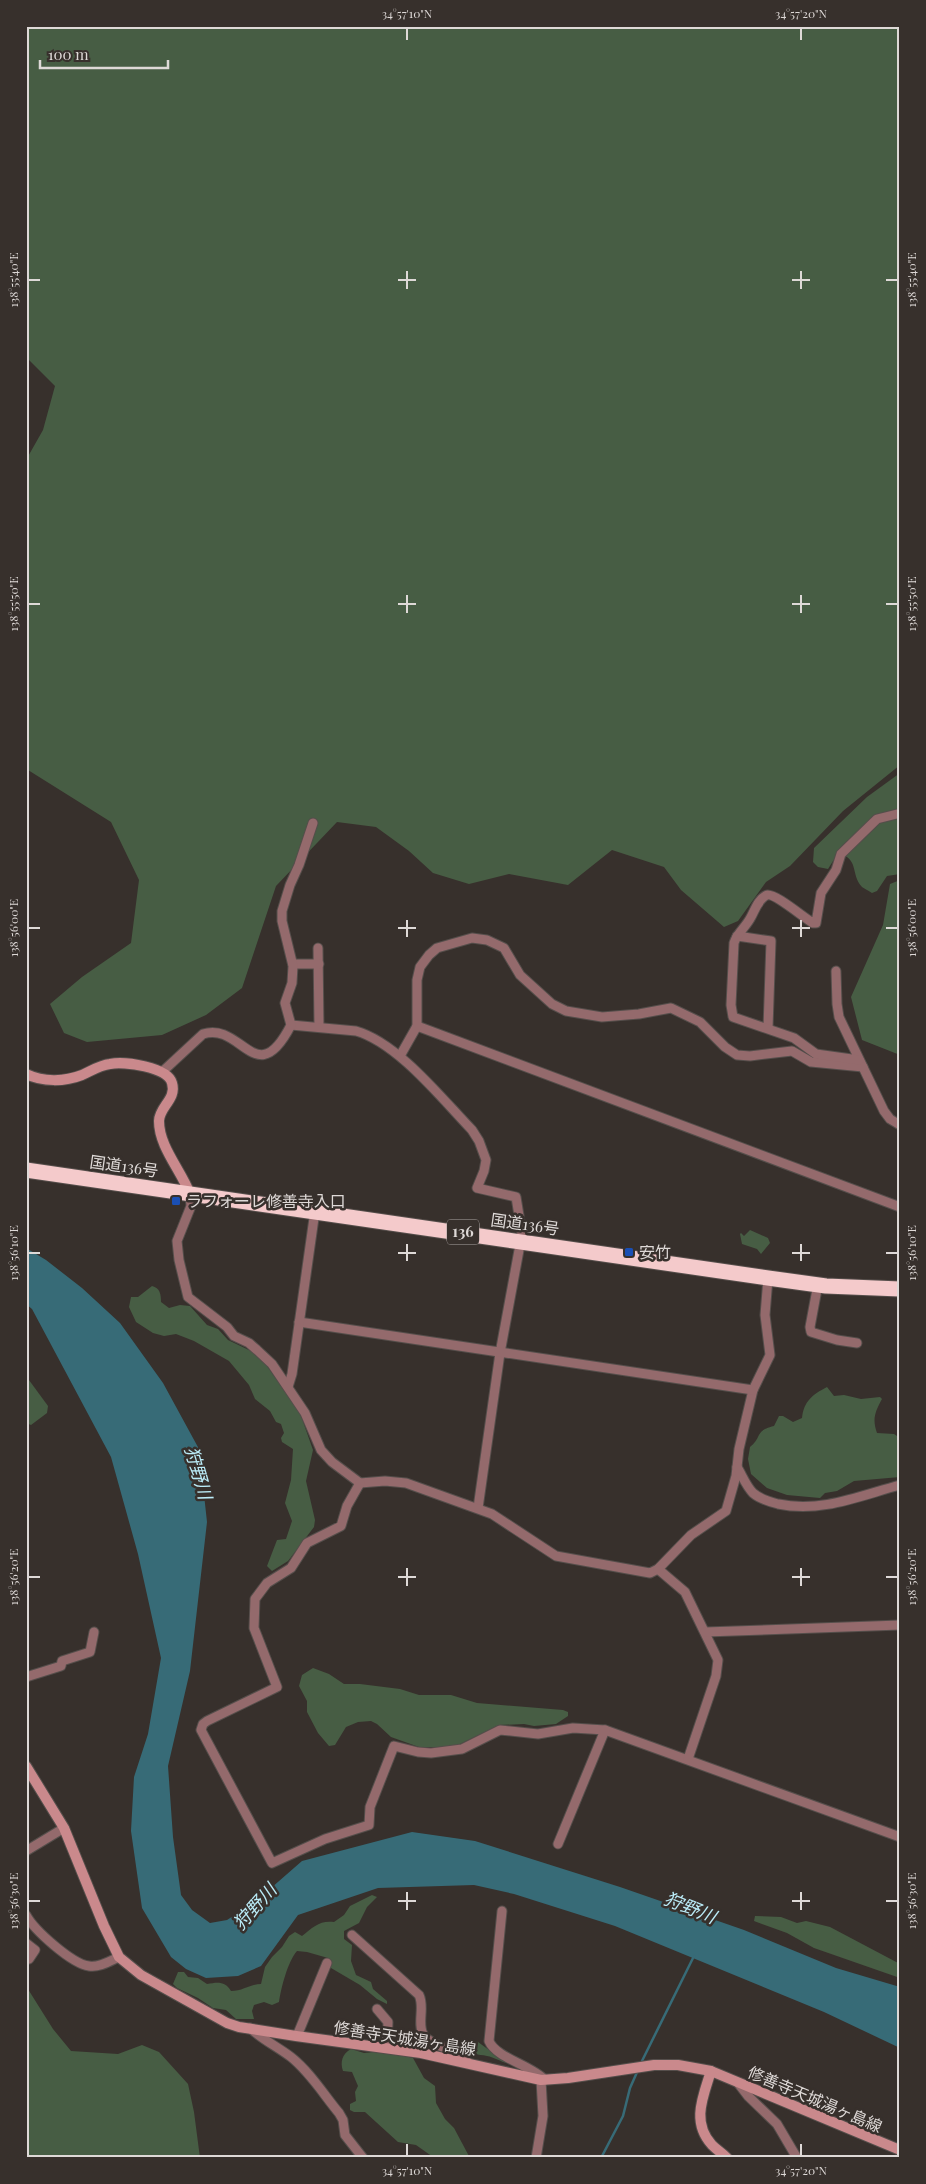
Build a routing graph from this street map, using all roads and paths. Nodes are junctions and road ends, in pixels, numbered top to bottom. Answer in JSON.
{"nodes":[{"id":1,"x":897,"y":814,"type":"dead end"},
{"id":2,"x":312,"y":823,"type":"dead end"},
{"id":3,"x":737,"y":936,"type":"junction"},
{"id":4,"x":318,"y":948,"type":"dead end"},
{"id":5,"x":293,"y":964,"type":"junction"},
{"id":6,"x":319,"y":964,"type":"junction"},
{"id":7,"x":836,"y":971,"type":"dead end"},
{"id":8,"x":291,"y":1026,"type":"junction"},
{"id":9,"x":417,"y":1026,"type":"junction"},
{"id":10,"x":319,"y":1027,"type":"junction"},
{"id":11,"x":768,"y":1028,"type":"junction"},
{"id":12,"x":400,"y":1056,"type":"junction"},
{"id":13,"x":861,"y":1063,"type":"junction"},
{"id":14,"x":162,"y":1072,"type":"junction"},
{"id":15,"x":26,"y":1074,"type":"edge"},
{"id":16,"x":900,"y":1125,"type":"edge"},
{"id":17,"x":26,"y":1170,"type":"edge"},
{"id":18,"x":190,"y":1194,"type":"junction"},
{"id":19,"x":900,"y":1207,"type":"edge"},
{"id":20,"x":315,"y":1211,"type":"junction"},
{"id":21,"x":520,"y":1241,"type":"junction"},
{"id":22,"x":768,"y":1278,"type":"junction"},
{"id":23,"x":818,"y":1284,"type":"junction"},
{"id":24,"x":900,"y":1289,"type":"edge"},
{"id":25,"x":300,"y":1322,"type":"junction"},
{"id":26,"x":857,"y":1343,"type":"dead end"},
{"id":27,"x":500,"y":1353,"type":"junction"},
{"id":28,"x":288,"y":1387,"type":"junction"},
{"id":29,"x":753,"y":1390,"type":"junction"},
{"id":30,"x":737,"y":1466,"type":"junction"},
{"id":31,"x":360,"y":1483,"type":"junction"},
{"id":32,"x":900,"y":1485,"type":"edge"},
{"id":33,"x":478,"y":1508,"type":"junction"},
{"id":34,"x":658,"y":1569,"type":"junction"},
{"id":35,"x":900,"y":1625,"type":"edge"},
{"id":36,"x":94,"y":1632,"type":"dead end"},
{"id":37,"x":705,"y":1632,"type":"junction"},
{"id":38,"x":26,"y":1677,"type":"edge"},
{"id":39,"x":605,"y":1730,"type":"junction"},
{"id":40,"x":688,"y":1759,"type":"junction"},
{"id":41,"x":26,"y":1766,"type":"edge"},
{"id":42,"x":64,"y":1828,"type":"junction"},
{"id":43,"x":900,"y":1837,"type":"edge"},
{"id":44,"x":558,"y":1844,"type":"dead end"},
{"id":45,"x":26,"y":1851,"type":"edge"},
{"id":46,"x":502,"y":1911,"type":"dead end"},
{"id":47,"x":26,"y":1915,"type":"edge"},
{"id":48,"x":352,"y":1935,"type":"dead end"},
{"id":49,"x":26,"y":1943,"type":"edge"},
{"id":50,"x":119,"y":1957,"type":"junction"},
{"id":51,"x":29,"y":1959,"type":"dead end"},
{"id":52,"x":327,"y":1963,"type":"dead end"},
{"id":53,"x":377,"y":2009,"type":"dead end"},
{"id":54,"x":250,"y":2028,"type":"junction"},
{"id":55,"x":297,"y":2036,"type":"junction"},
{"id":56,"x":387,"y":2048,"type":"junction"},
{"id":57,"x":468,"y":2063,"type":"junction"},
{"id":58,"x":711,"y":2071,"type":"junction"},
{"id":59,"x":543,"y":2080,"type":"junction"},
{"id":60,"x":738,"y":2083,"type":"junction"},
{"id":61,"x":900,"y":2150,"type":"edge"},
{"id":62,"x":363,"y":2158,"type":"edge"},
{"id":63,"x":536,"y":2158,"type":"edge"},
{"id":64,"x":727,"y":2158,"type":"edge"},
{"id":65,"x":797,"y":2158,"type":"edge"}],
"edges":[{"from":1,"to":3,"type":"street"},
{"from":2,"to":5,"type":"street"},
{"from":3,"to":11,"type":"street"},
{"from":3,"to":11,"type":"street"},
{"from":4,"to":6,"type":"street"},
{"from":5,"to":6,"type":"street"},
{"from":5,"to":8,"type":"street"},
{"from":6,"to":10,"type":"street"},
{"from":7,"to":13,"type":"street"},
{"from":8,"to":10,"type":"street"},
{"from":8,"to":14,"type":"street"},
{"from":9,"to":12,"type":"street"},
{"from":9,"to":13,"type":"street"},
{"from":9,"to":19,"type":"street"},
{"from":10,"to":12,"type":"street"},
{"from":11,"to":13,"type":"street"},
{"from":12,"to":21,"type":"street"},
{"from":13,"to":16,"type":"street"},
{"from":14,"to":15,"type":"main road"},
{"from":14,"to":18,"type":"main road"},
{"from":17,"to":18,"type":"highway","name":"国道136号","number":"136"},
{"from":18,"to":20,"type":"highway","name":"国道136号","number":"136"},
{"from":18,"to":28,"type":"street"},
{"from":20,"to":21,"type":"highway","name":"国道136号","number":"136"},
{"from":20,"to":25,"type":"street"},
{"from":21,"to":22,"type":"highway","name":"国道136号","number":"136"},
{"from":21,"to":27,"type":"street"},
{"from":22,"to":23,"type":"highway","name":"国道136号","number":"136"},
{"from":22,"to":29,"type":"street"},
{"from":23,"to":24,"type":"highway","name":"国道136号","number":"136"},
{"from":23,"to":26,"type":"street"},
{"from":25,"to":27,"type":"street"},
{"from":25,"to":28,"type":"street"},
{"from":27,"to":29,"type":"street"},
{"from":27,"to":33,"type":"street"},
{"from":28,"to":31,"type":"street"},
{"from":29,"to":30,"type":"street"},
{"from":30,"to":32,"type":"street"},
{"from":30,"to":34,"type":"street"},
{"from":31,"to":33,"type":"street"},
{"from":31,"to":39,"type":"street"},
{"from":33,"to":34,"type":"street"},
{"from":34,"to":37,"type":"street"},
{"from":35,"to":37,"type":"street"},
{"from":36,"to":38,"type":"street"},
{"from":37,"to":40,"type":"street"},
{"from":39,"to":40,"type":"street"},
{"from":39,"to":44,"type":"street"},
{"from":40,"to":43,"type":"street"},
{"from":41,"to":42,"type":"main road","name":"修善寺天城湯ヶ島線"},
{"from":42,"to":45,"type":"street"},
{"from":42,"to":50,"type":"main road","name":"修善寺天城湯ヶ島線"},
{"from":46,"to":59,"type":"street"},
{"from":47,"to":50,"type":"street"},
{"from":48,"to":57,"type":"street"},
{"from":49,"to":51,"type":"street"},
{"from":50,"to":54,"type":"main road","name":"修善寺天城湯ヶ島線"},
{"from":52,"to":55,"type":"street"},
{"from":53,"to":56,"type":"street"},
{"from":54,"to":55,"type":"main road","name":"修善寺天城湯ヶ島線"},
{"from":54,"to":62,"type":"street"},
{"from":55,"to":56,"type":"main road","name":"修善寺天城湯ヶ島線"},
{"from":56,"to":57,"type":"main road","name":"修善寺天城湯ヶ島線"},
{"from":57,"to":59,"type":"main road","name":"修善寺天城湯ヶ島線"},
{"from":58,"to":59,"type":"main road","name":"修善寺天城湯ヶ島線"},
{"from":58,"to":60,"type":"main road","name":"修善寺天城湯ヶ島線"},
{"from":58,"to":64,"type":"main road"},
{"from":59,"to":63,"type":"street"},
{"from":60,"to":61,"type":"main road","name":"修善寺天城湯ヶ島線"},
{"from":60,"to":65,"type":"street"}]}
